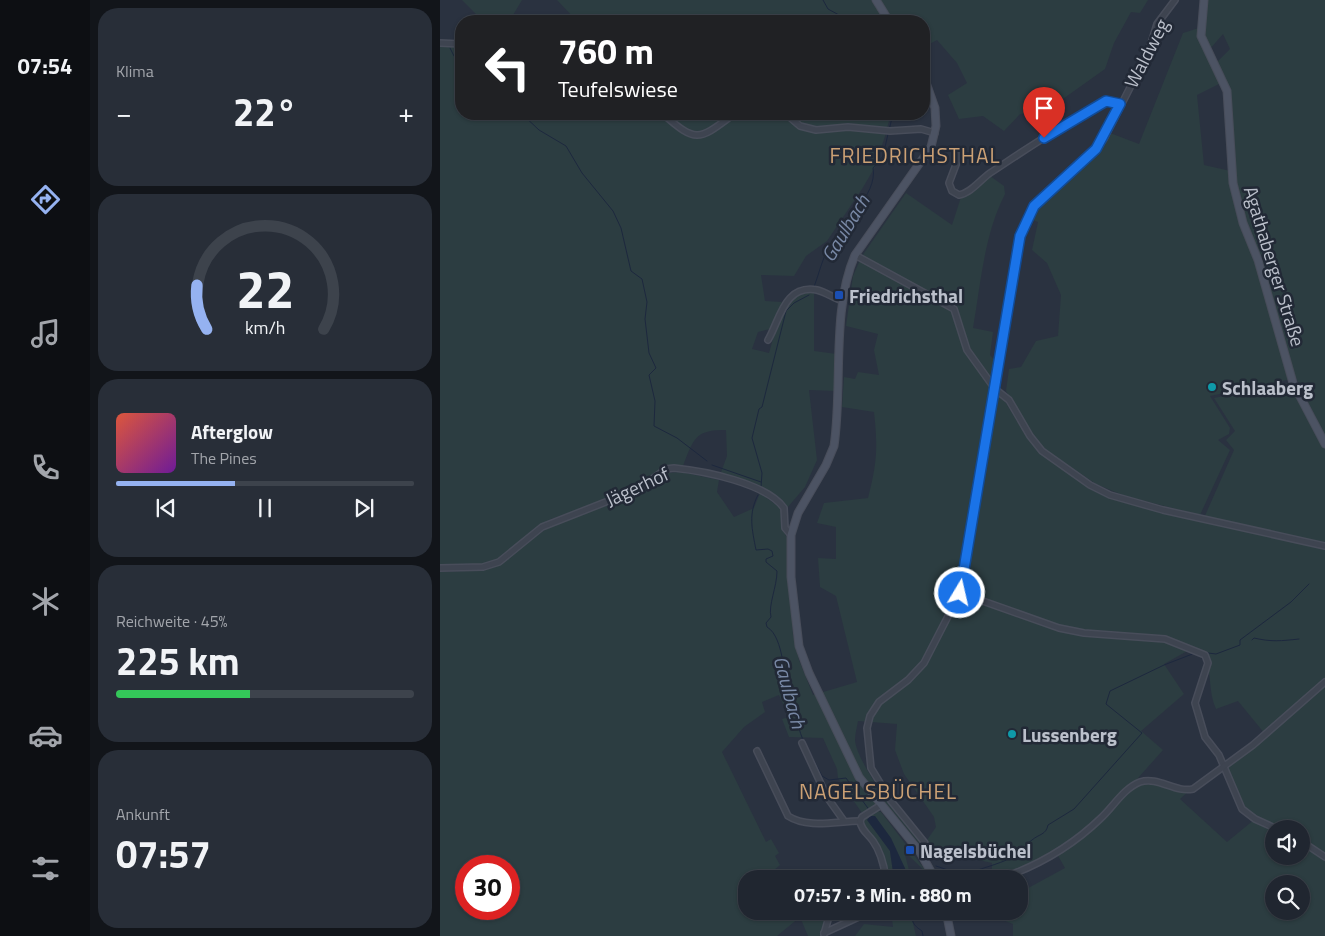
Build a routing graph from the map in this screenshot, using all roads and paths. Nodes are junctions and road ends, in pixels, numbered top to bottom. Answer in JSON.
{"nodes":[{"id":1,"x":876,"y":0,"type":"edge"},
{"id":2,"x":1175,"y":0,"type":"edge"},
{"id":3,"x":1204,"y":0,"type":"edge"},
{"id":4,"x":886,"y":15,"type":"edge"},
{"id":5,"x":440,"y":43,"type":"edge"},
{"id":6,"x":455,"y":44,"type":"edge"},
{"id":7,"x":930,"y":94,"type":"edge"},
{"id":8,"x":1120,"y":104,"type":"junction"},
{"id":9,"x":670,"y":120,"type":"edge"},
{"id":10,"x":726,"y":120,"type":"edge"},
{"id":11,"x":793,"y":120,"type":"edge"},
{"id":12,"x":935,"y":133,"type":"junction"},
{"id":13,"x":960,"y":154,"type":"dead end"},
{"id":14,"x":855,"y":255,"type":"junction"},
{"id":15,"x":843,"y":301,"type":"junction"},
{"id":16,"x":768,"y":340,"type":"dead end"},
{"id":17,"x":995,"y":389,"type":"junction"},
{"id":18,"x":1325,"y":444,"type":"edge"},
{"id":19,"x":791,"y":535,"type":"junction"},
{"id":20,"x":1325,"y":546,"type":"edge"},
{"id":21,"x":440,"y":568,"type":"edge"},
{"id":22,"x":960,"y":593,"type":"junction"},
{"id":23,"x":1325,"y":682,"type":"edge"},
{"id":24,"x":802,"y":742,"type":"dead end"},
{"id":25,"x":758,"y":751,"type":"dead end"},
{"id":26,"x":1224,"y":764,"type":"junction"},
{"id":27,"x":881,"y":805,"type":"junction"},
{"id":28,"x":844,"y":821,"type":"junction"},
{"id":29,"x":860,"y":821,"type":"junction"},
{"id":30,"x":1265,"y":824,"type":"edge"},
{"id":31,"x":1310,"y":847,"type":"edge"},
{"id":32,"x":920,"y":852,"type":"junction"},
{"id":33,"x":1325,"y":857,"type":"edge"},
{"id":34,"x":885,"y":870,"type":"edge"},
{"id":35,"x":930,"y":870,"type":"edge"},
{"id":36,"x":1025,"y":870,"type":"edge"},
{"id":37,"x":828,"y":920,"type":"edge"},
{"id":38,"x":853,"y":920,"type":"edge"},
{"id":39,"x":948,"y":920,"type":"edge"},
{"id":40,"x":824,"y":935,"type":"edge"},
{"id":41,"x":951,"y":936,"type":"edge"}],
"edges":[{"from":1,"to":4,"type":"main road"},
{"from":2,"to":8,"type":"street","name":"Waldweg"},
{"from":3,"to":18,"type":"main road","name":"Agathaberger Straße"},
{"from":5,"to":6,"type":"street"},
{"from":7,"to":12,"type":"main road"},
{"from":8,"to":13,"type":"street"},
{"from":8,"to":17,"type":"street","name":"Waldweg"},
{"from":9,"to":10,"type":"street"},
{"from":11,"to":12,"type":"street"},
{"from":12,"to":14,"type":"main road"},
{"from":14,"to":15,"type":"main road"},
{"from":14,"to":17,"type":"street"},
{"from":15,"to":16,"type":"street"},
{"from":15,"to":19,"type":"main road"},
{"from":17,"to":20,"type":"street"},
{"from":17,"to":22,"type":"street","name":"Waldweg"},
{"from":19,"to":21,"type":"street","name":"Jägerhof"},
{"from":19,"to":27,"type":"main road"},
{"from":22,"to":26,"type":"street"},
{"from":22,"to":32,"type":"street","name":"Waldweg"},
{"from":23,"to":26,"type":"street"},
{"from":24,"to":28,"type":"street"},
{"from":25,"to":28,"type":"street"},
{"from":26,"to":30,"type":"street"},
{"from":26,"to":36,"type":"street"},
{"from":27,"to":29,"type":"street"},
{"from":27,"to":32,"type":"main road"},
{"from":28,"to":29,"type":"street"},
{"from":29,"to":34,"type":"street"},
{"from":31,"to":33,"type":"street"},
{"from":32,"to":35,"type":"main road"},
{"from":37,"to":40,"type":"street"},
{"from":38,"to":40,"type":"street"},
{"from":39,"to":41,"type":"main road"}]}
